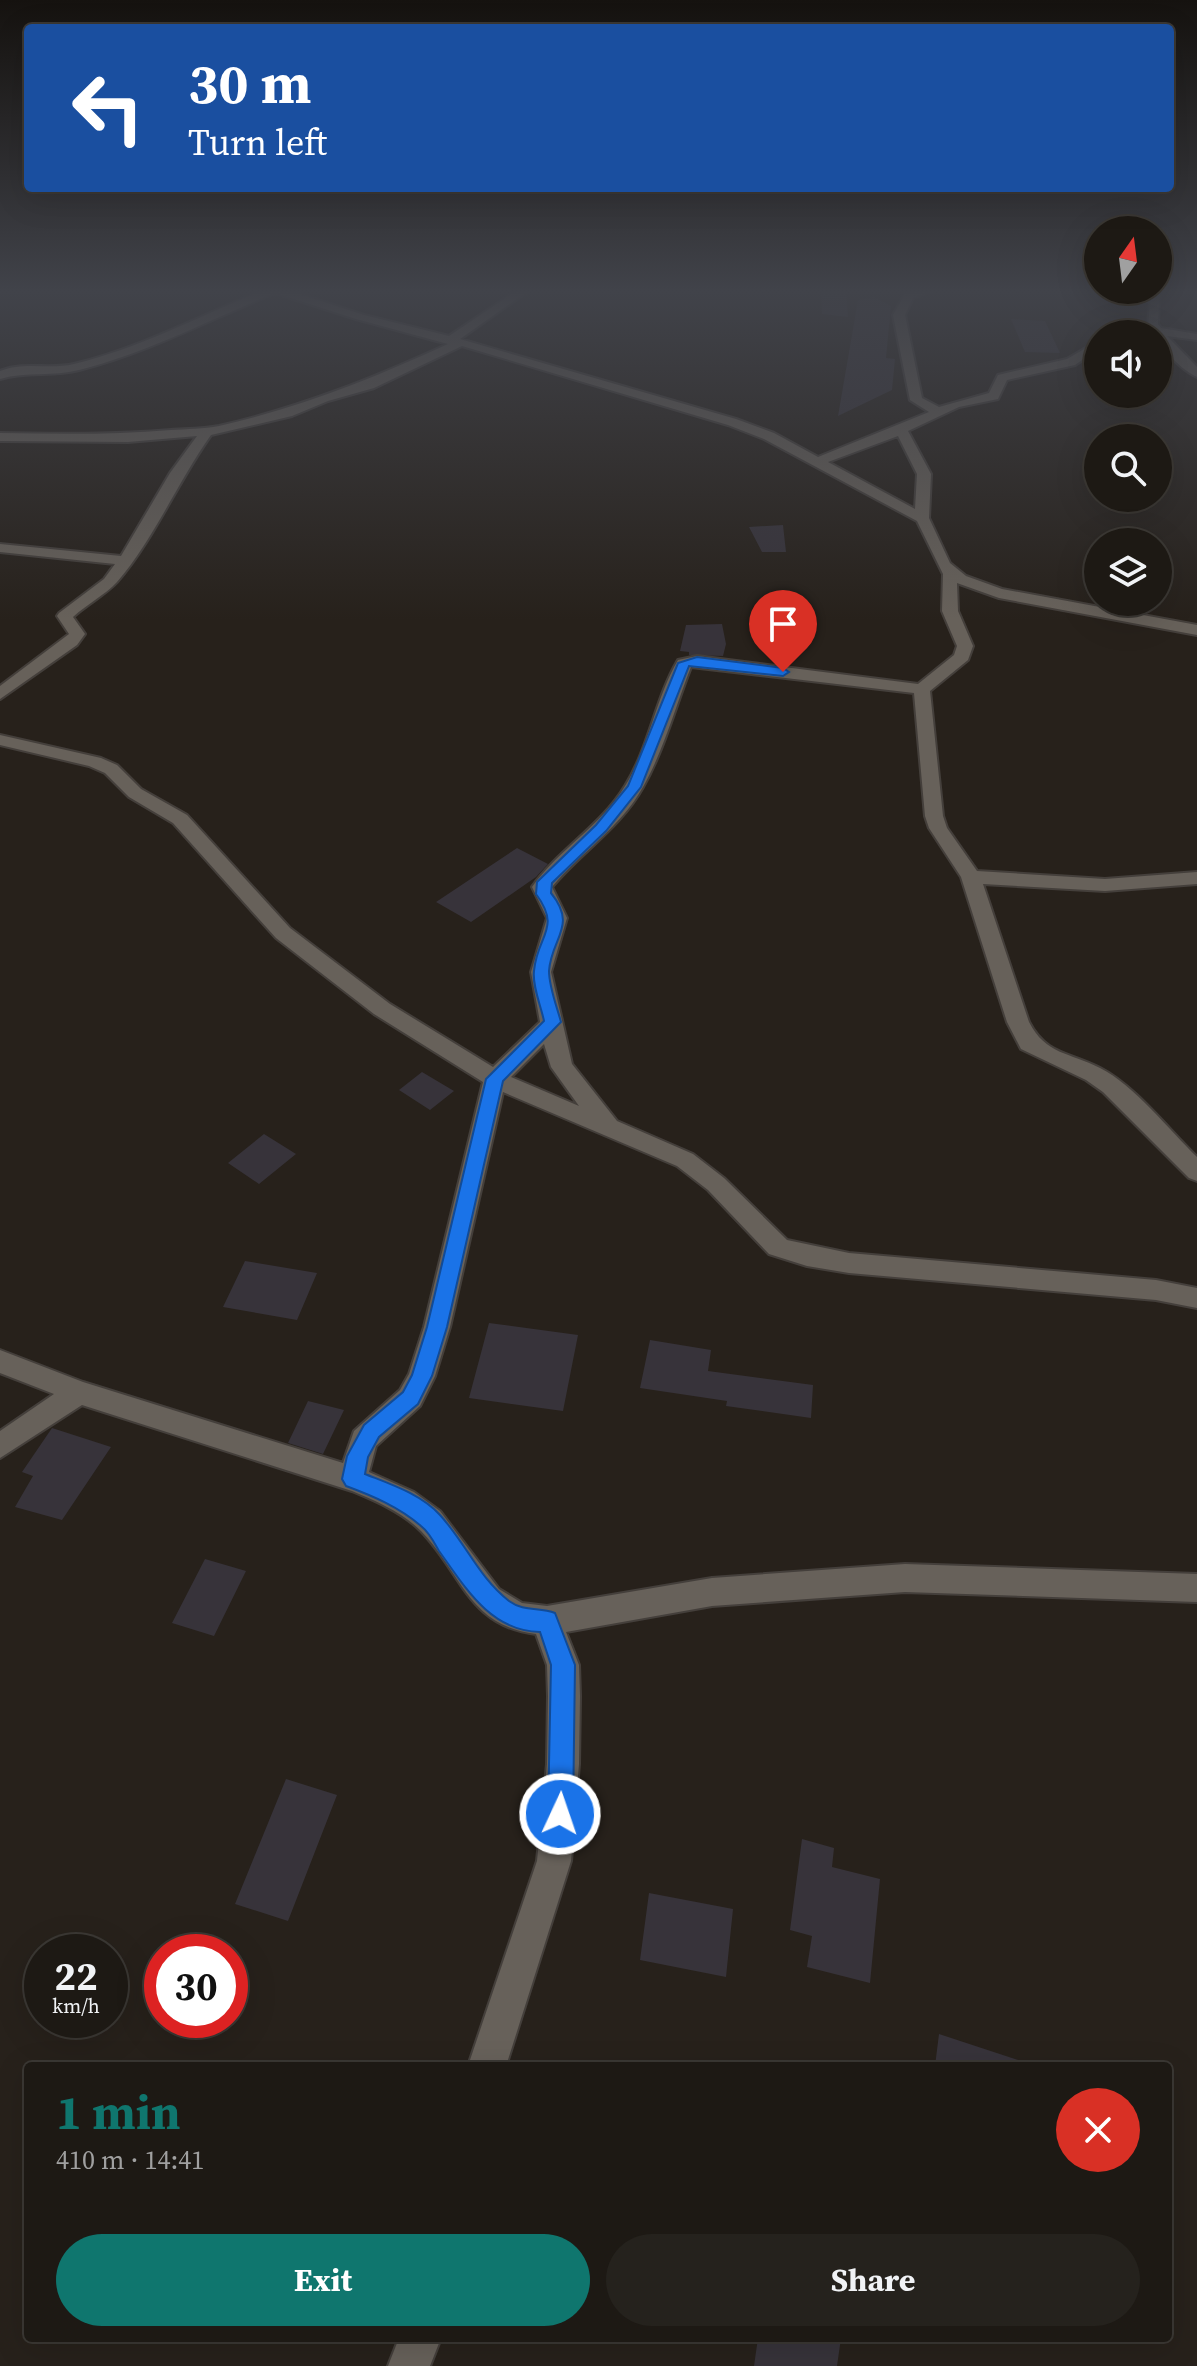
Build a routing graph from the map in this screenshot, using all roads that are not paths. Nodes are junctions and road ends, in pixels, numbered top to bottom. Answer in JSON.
{"nodes":[{"id":1,"x":321,"y":399,"type":"edge"},
{"id":2,"x":657,"y":399,"type":"edge"},
{"id":3,"x":916,"y":399,"type":"edge"},
{"id":4,"x":977,"y":399,"type":"edge"},
{"id":5,"x":939,"y":412,"type":"junction"},
{"id":6,"x":901,"y":430,"type":"junction"},
{"id":7,"x":206,"y":432,"type":"junction"},
{"id":8,"x":0,"y":437,"type":"edge"},
{"id":9,"x":816,"y":462,"type":"junction"},
{"id":10,"x":922,"y":518,"type":"junction"},
{"id":11,"x":0,"y":548,"type":"edge"},
{"id":12,"x":126,"y":561,"type":"junction"},
{"id":13,"x":951,"y":573,"type":"junction"},
{"id":14,"x":1197,"y":630,"type":"edge"},
{"id":15,"x":922,"y":689,"type":"junction"},
{"id":16,"x":0,"y":694,"type":"edge"},
{"id":17,"x":0,"y":740,"type":"edge"},
{"id":18,"x":971,"y":877,"type":"junction"},
{"id":19,"x":1197,"y":878,"type":"edge"},
{"id":20,"x":553,"y":1022,"type":"junction"},
{"id":21,"x":495,"y":1079,"type":"junction"},
{"id":22,"x":610,"y":1129,"type":"junction"},
{"id":23,"x":1197,"y":1172,"type":"edge"},
{"id":24,"x":1197,"y":1298,"type":"edge"},
{"id":25,"x":0,"y":1361,"type":"edge"},
{"id":26,"x":79,"y":1392,"type":"junction"},
{"id":27,"x":0,"y":1446,"type":"edge"},
{"id":28,"x":353,"y":1479,"type":"junction"},
{"id":29,"x":1197,"y":1588,"type":"edge"},
{"id":30,"x":547,"y":1621,"type":"junction"},
{"id":31,"x":488,"y":2062,"type":"edge"},
{"id":32,"x":418,"y":2342,"type":"edge"},
{"id":33,"x":409,"y":2366,"type":"edge"}],
"edges":[{"from":1,"to":7,"type":"street"},
{"from":2,"to":9,"type":"street"},
{"from":3,"to":5,"type":"street"},
{"from":4,"to":5,"type":"street"},
{"from":5,"to":6,"type":"street"},
{"from":6,"to":9,"type":"street"},
{"from":6,"to":10,"type":"street"},
{"from":7,"to":8,"type":"street"},
{"from":7,"to":12,"type":"street"},
{"from":9,"to":10,"type":"street"},
{"from":10,"to":13,"type":"street"},
{"from":11,"to":12,"type":"street"},
{"from":12,"to":16,"type":"street"},
{"from":13,"to":14,"type":"street"},
{"from":13,"to":15,"type":"street"},
{"from":15,"to":18,"type":"street"},
{"from":15,"to":20,"type":"street"},
{"from":17,"to":21,"type":"street"},
{"from":18,"to":19,"type":"street"},
{"from":18,"to":23,"type":"street"},
{"from":20,"to":21,"type":"street"},
{"from":20,"to":22,"type":"street"},
{"from":21,"to":22,"type":"street"},
{"from":21,"to":28,"type":"street"},
{"from":22,"to":24,"type":"street"},
{"from":25,"to":26,"type":"street"},
{"from":26,"to":27,"type":"street"},
{"from":26,"to":28,"type":"street"},
{"from":28,"to":30,"type":"street"},
{"from":29,"to":30,"type":"street"},
{"from":30,"to":31,"type":"street"},
{"from":32,"to":33,"type":"street"}]}
